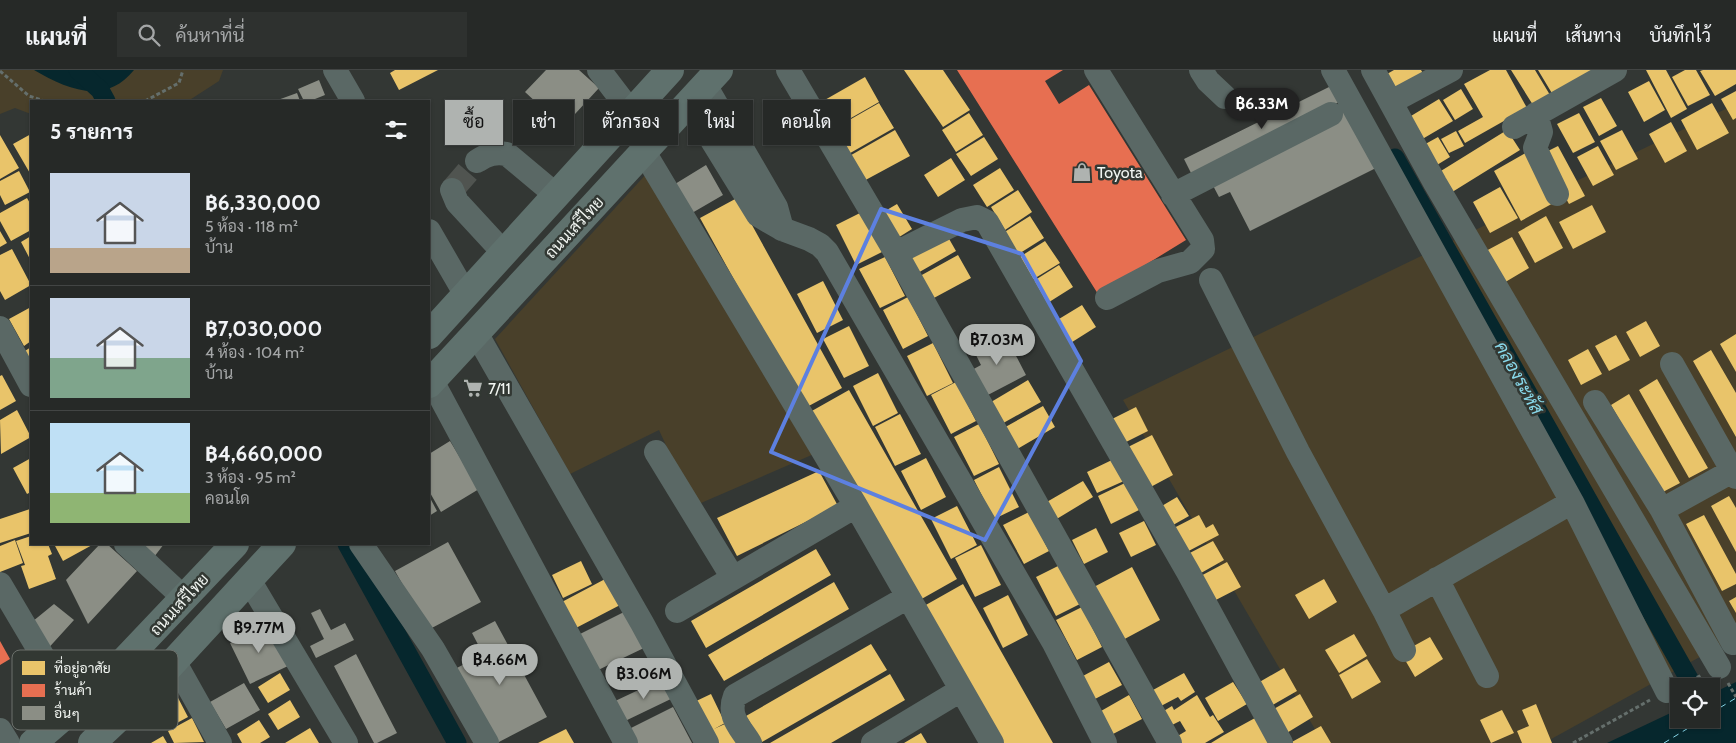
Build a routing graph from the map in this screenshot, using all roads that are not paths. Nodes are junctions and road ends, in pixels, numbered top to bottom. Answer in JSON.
{"nodes":[{"id":1,"x":335,"y":70,"type":"edge"},
{"id":2,"x":599,"y":70,"type":"edge"},
{"id":3,"x":670,"y":70,"type":"edge"},
{"id":4,"x":788,"y":70,"type":"edge"},
{"id":5,"x":1096,"y":70,"type":"edge"},
{"id":6,"x":1201,"y":70,"type":"edge"},
{"id":7,"x":1332,"y":70,"type":"edge"},
{"id":8,"x":1373,"y":70,"type":"edge"},
{"id":9,"x":1451,"y":70,"type":"edge"},
{"id":10,"x":1615,"y":70,"type":"edge"},
{"id":11,"x":704,"y":86,"type":"edge"},
{"id":12,"x":1225,"y":97,"type":"dead end"},
{"id":13,"x":352,"y":100,"type":"edge"},
{"id":14,"x":622,"y":100,"type":"edge"},
{"id":15,"x":642,"y":100,"type":"edge"},
{"id":16,"x":1391,"y":102,"type":"junction"},
{"id":17,"x":1331,"y":114,"type":"dead end"},
{"id":18,"x":1536,"y":114,"type":"junction"},
{"id":19,"x":1514,"y":127,"type":"dead end"},
{"id":20,"x":601,"y":145,"type":"edge"},
{"id":21,"x":644,"y":152,"type":"junction"},
{"id":22,"x":477,"y":161,"type":"tunnel mouth"},
{"id":23,"x":1431,"y":185,"type":"junction"},
{"id":24,"x":452,"y":190,"type":"dead end"},
{"id":25,"x":1557,"y":194,"type":"dead end"},
{"id":26,"x":556,"y":195,"type":"junction"},
{"id":27,"x":1173,"y":195,"type":"junction"},
{"id":28,"x":1405,"y":201,"type":"junction"},
{"id":29,"x":430,"y":233,"type":"edge"},
{"id":30,"x":504,"y":253,"type":"junction"},
{"id":31,"x":896,"y":253,"type":"junction"},
{"id":32,"x":1211,"y":280,"type":"dead end"},
{"id":33,"x":466,"y":295,"type":"junction"},
{"id":34,"x":1107,"y":298,"type":"dead end"},
{"id":35,"x":0,"y":328,"type":"edge"},
{"id":36,"x":476,"y":333,"type":"junction"},
{"id":37,"x":430,"y":334,"type":"edge"},
{"id":38,"x":1672,"y":364,"type":"dead end"},
{"id":39,"x":430,"y":382,"type":"edge"},
{"id":40,"x":30,"y":383,"type":"edge"},
{"id":41,"x":1595,"y":402,"type":"dead end"},
{"id":42,"x":656,"y":452,"type":"dead end"},
{"id":43,"x":1735,"y":472,"type":"edge"},
{"id":44,"x":1572,"y":502,"type":"junction"},
{"id":45,"x":856,"y":506,"type":"junction"},
{"id":46,"x":1662,"y":510,"type":"junction"},
{"id":47,"x":127,"y":545,"type":"edge"},
{"id":48,"x":234,"y":545,"type":"edge"},
{"id":49,"x":281,"y":545,"type":"edge"},
{"id":50,"x":362,"y":545,"type":"edge"},
{"id":51,"x":734,"y":578,"type":"junction"},
{"id":52,"x":1437,"y":579,"type":"junction"},
{"id":53,"x":249,"y":580,"type":"junction"},
{"id":54,"x":0,"y":584,"type":"edge"},
{"id":55,"x":908,"y":597,"type":"junction"},
{"id":56,"x":184,"y":598,"type":"junction"},
{"id":57,"x":1384,"y":610,"type":"junction"},
{"id":58,"x":677,"y":611,"type":"dead end"},
{"id":59,"x":1734,"y":643,"type":"dead end"},
{"id":60,"x":39,"y":650,"type":"edge"},
{"id":61,"x":135,"y":650,"type":"edge"},
{"id":62,"x":1404,"y":650,"type":"dead end"},
{"id":63,"x":178,"y":657,"type":"edge"},
{"id":64,"x":178,"y":668,"type":"edge"},
{"id":65,"x":1714,"y":669,"type":"road end"},
{"id":66,"x":1487,"y":676,"type":"dead end"},
{"id":67,"x":960,"y":690,"type":"junction"},
{"id":68,"x":1667,"y":691,"type":"road end"},
{"id":69,"x":0,"y":730,"type":"edge"},
{"id":70,"x":49,"y":730,"type":"edge"},
{"id":71,"x":106,"y":730,"type":"edge"},
{"id":72,"x":8,"y":743,"type":"edge"},
{"id":73,"x":33,"y":743,"type":"edge"},
{"id":74,"x":92,"y":743,"type":"edge"},
{"id":75,"x":220,"y":743,"type":"edge"},
{"id":76,"x":346,"y":743,"type":"edge"},
{"id":77,"x":487,"y":743,"type":"edge"},
{"id":78,"x":626,"y":743,"type":"edge"},
{"id":79,"x":706,"y":743,"type":"edge"},
{"id":80,"x":750,"y":743,"type":"edge"},
{"id":81,"x":873,"y":743,"type":"edge"},
{"id":82,"x":992,"y":743,"type":"edge"},
{"id":83,"x":1105,"y":743,"type":"edge"},
{"id":84,"x":1170,"y":743,"type":"edge"},
{"id":85,"x":1280,"y":743,"type":"edge"}],
"edges":[{"from":1,"to":13,"type":"street"},
{"from":2,"to":14,"type":"street"},
{"from":3,"to":15,"type":"main road"},
{"from":4,"to":31,"type":"street"},
{"from":5,"to":27,"type":"street"},
{"from":6,"to":12,"type":"street"},
{"from":7,"to":28,"type":"street"},
{"from":8,"to":16,"type":"street"},
{"from":9,"to":16,"type":"street"},
{"from":10,"to":18,"type":"street"},
{"from":11,"to":21,"type":"main road","name":"ถนนเสรีไทย"},
{"from":11,"to":83,"type":"street"},
{"from":16,"to":23,"type":"street"},
{"from":17,"to":27,"type":"street"},
{"from":18,"to":19,"type":"street"},
{"from":18,"to":25,"type":"street"},
{"from":20,"to":26,"type":"main road"},
{"from":21,"to":36,"type":"main road","name":"ถนนเสรีไทย"},
{"from":21,"to":45,"type":"street"},
{"from":22,"to":26,"type":"street"},
{"from":23,"to":28,"type":"street"},
{"from":23,"to":65,"type":"street"},
{"from":24,"to":30,"type":"street"},
{"from":26,"to":30,"type":"main road"},
{"from":27,"to":34,"type":"street"},
{"from":28,"to":44,"type":"street"},
{"from":29,"to":33,"type":"street"},
{"from":30,"to":33,"type":"main road"},
{"from":31,"to":84,"type":"street"},
{"from":31,"to":85,"type":"street"},
{"from":32,"to":57,"type":"street"},
{"from":33,"to":37,"type":"main road"},
{"from":35,"to":40,"type":"street"},
{"from":36,"to":39,"type":"main road","name":"ถนนเสรีไทย"},
{"from":36,"to":79,"type":"street"},
{"from":38,"to":43,"type":"street"},
{"from":39,"to":78,"type":"street"},
{"from":41,"to":46,"type":"street"},
{"from":42,"to":51,"type":"street"},
{"from":43,"to":46,"type":"street"},
{"from":44,"to":52,"type":"street"},
{"from":44,"to":68,"type":"street"},
{"from":45,"to":51,"type":"street"},
{"from":45,"to":55,"type":"street"},
{"from":46,"to":59,"type":"street"},
{"from":47,"to":56,"type":"street"},
{"from":48,"to":56,"type":"main road","name":"ถนนเสรีไทย"},
{"from":49,"to":53,"type":"main road"},
{"from":50,"to":77,"type":"street"},
{"from":51,"to":58,"type":"street"},
{"from":52,"to":57,"type":"street"},
{"from":52,"to":66,"type":"street"},
{"from":53,"to":63,"type":"main road"},
{"from":53,"to":76,"type":"street"},
{"from":54,"to":60,"type":"street"},
{"from":55,"to":67,"type":"street"},
{"from":55,"to":80,"type":"street"},
{"from":56,"to":61,"type":"main road","name":"ถนนเสรีไทย"},
{"from":57,"to":62,"type":"street"},
{"from":64,"to":75,"type":"street"},
{"from":67,"to":81,"type":"street"},
{"from":67,"to":82,"type":"street"},
{"from":69,"to":72,"type":"street"},
{"from":70,"to":73,"type":"main road","name":"ถนนเสรีไทย"},
{"from":71,"to":74,"type":"main road"}]}
